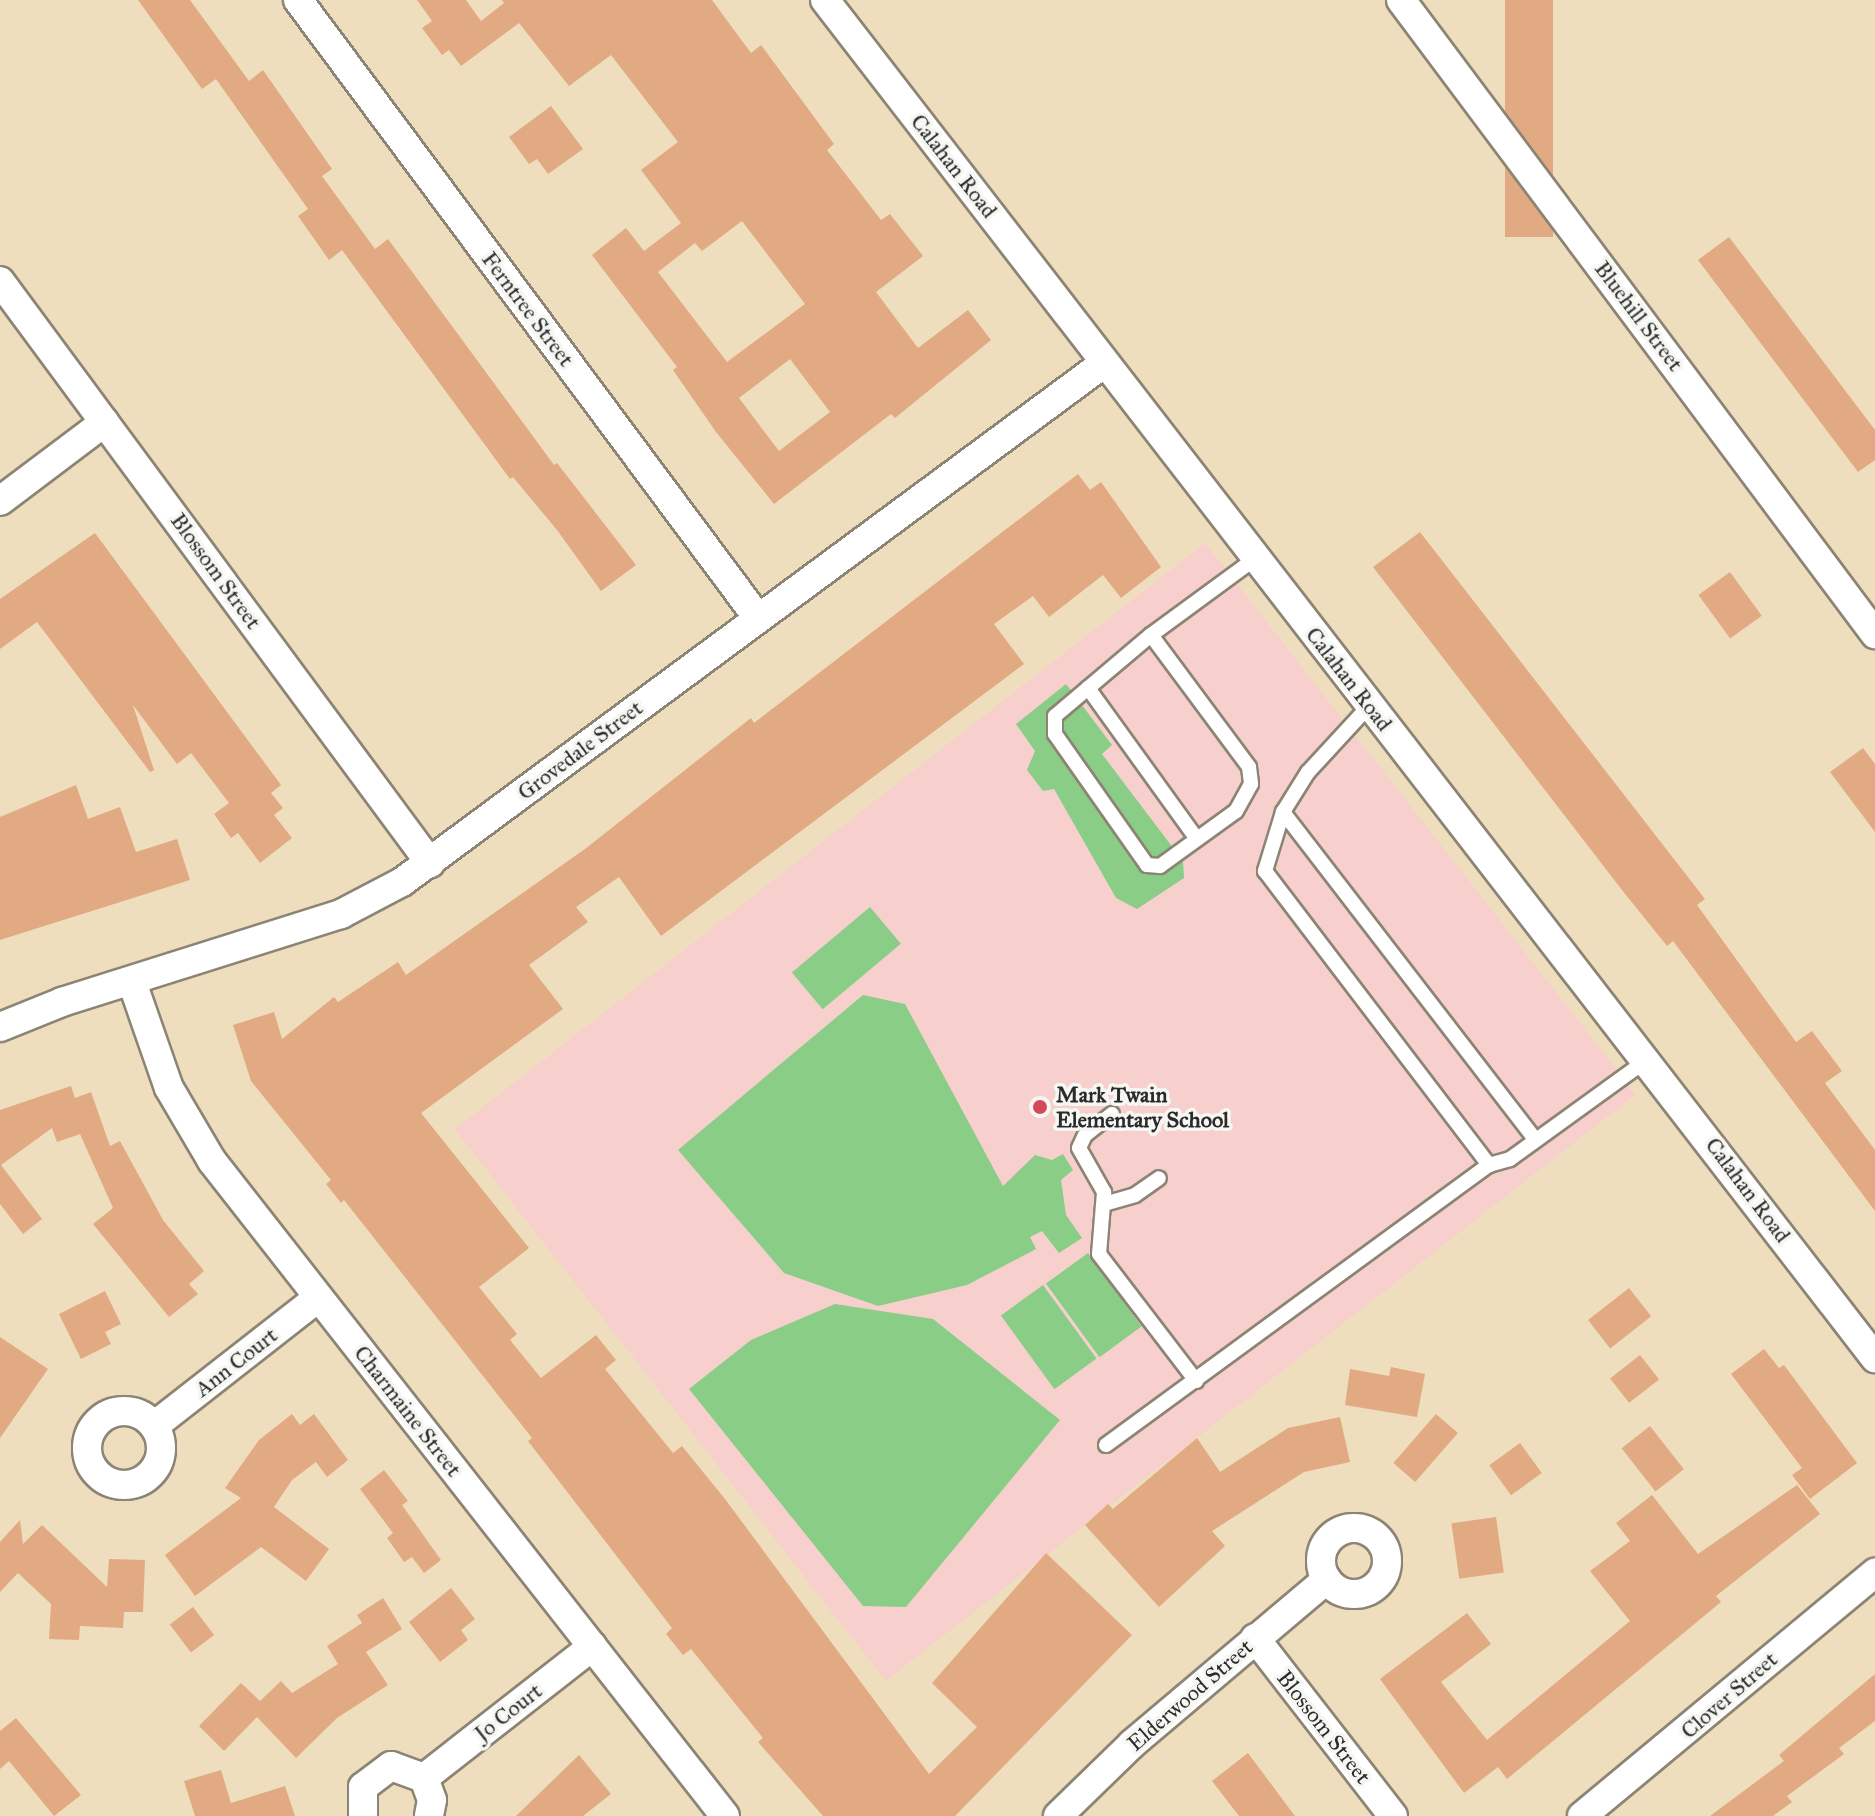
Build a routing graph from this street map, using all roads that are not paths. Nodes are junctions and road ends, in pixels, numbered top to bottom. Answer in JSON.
{"nodes":[{"id":1,"x":298,"y":0,"type":"edge"},
{"id":2,"x":825,"y":0,"type":"edge"},
{"id":3,"x":1401,"y":0,"type":"edge"},
{"id":4,"x":0,"y":281,"type":"edge"},
{"id":5,"x":1103,"y":364,"type":"junction"},
{"id":6,"x":105,"y":422,"type":"junction"},
{"id":7,"x":0,"y":501,"type":"edge"},
{"id":8,"x":1256,"y":558,"type":"junction"},
{"id":9,"x":758,"y":618,"type":"junction"},
{"id":10,"x":1875,"y":634,"type":"edge"},
{"id":11,"x":1151,"y":635,"type":"junction"},
{"id":12,"x":1088,"y":688,"type":"junction"},
{"id":13,"x":1369,"y":706,"type":"junction"},
{"id":14,"x":1283,"y":812,"type":"junction"},
{"id":15,"x":1197,"y":839,"type":"junction"},
{"id":16,"x":430,"y":863,"type":"junction"},
{"id":17,"x":132,"y":982,"type":"junction"},
{"id":18,"x":0,"y":1027,"type":"edge"},
{"id":19,"x":1648,"y":1059,"type":"junction"},
{"id":20,"x":1112,"y":1114,"type":"dead end"},
{"id":21,"x":1536,"y":1140,"type":"junction"},
{"id":22,"x":1489,"y":1165,"type":"junction"},
{"id":23,"x":1159,"y":1178,"type":"dead end"},
{"id":24,"x":1104,"y":1204,"type":"junction"},
{"id":25,"x":318,"y":1298,"type":"junction"},
{"id":26,"x":1875,"y":1358,"type":"edge"},
{"id":27,"x":1196,"y":1381,"type":"junction"},
{"id":28,"x":154,"y":1426,"type":"dead end"},
{"id":29,"x":1106,"y":1445,"type":"dead end"},
{"id":30,"x":1875,"y":1573,"type":"edge"},
{"id":31,"x":1327,"y":1579,"type":"dead end"},
{"id":32,"x":1255,"y":1638,"type":"junction"},
{"id":33,"x":593,"y":1646,"type":"junction"},
{"id":34,"x":424,"y":1778,"type":"junction"},
{"id":35,"x":363,"y":1816,"type":"edge"},
{"id":36,"x":429,"y":1816,"type":"edge"},
{"id":37,"x":725,"y":1816,"type":"edge"},
{"id":38,"x":1058,"y":1816,"type":"edge"},
{"id":39,"x":1393,"y":1816,"type":"edge"},
{"id":40,"x":1582,"y":1816,"type":"edge"}],
"edges":[{"from":1,"to":9,"type":"street","name":"Ferntree Street"},
{"from":2,"to":5,"type":"street","name":"Calahan Road"},
{"from":3,"to":10,"type":"street","name":"Bluehill Street"},
{"from":4,"to":6,"type":"street","name":"Blossom Street"},
{"from":5,"to":8,"type":"street","name":"Calahan Road"},
{"from":5,"to":9,"type":"street","name":"Grovedale Street"},
{"from":6,"to":7,"type":"street"},
{"from":6,"to":16,"type":"street","name":"Blossom Street"},
{"from":8,"to":11,"type":"lane"},
{"from":8,"to":13,"type":"street","name":"Calahan Road"},
{"from":9,"to":16,"type":"street","name":"Grovedale Street"},
{"from":11,"to":12,"type":"lane"},
{"from":11,"to":15,"type":"lane"},
{"from":12,"to":15,"type":"lane"},
{"from":12,"to":15,"type":"lane"},
{"from":13,"to":14,"type":"lane"},
{"from":13,"to":19,"type":"street","name":"Calahan Road"},
{"from":14,"to":21,"type":"lane"},
{"from":14,"to":22,"type":"lane"},
{"from":16,"to":17,"type":"street","name":"Grovedale Street"},
{"from":17,"to":18,"type":"street","name":"Grovedale Street"},
{"from":17,"to":25,"type":"street","name":"Charmaine Street"},
{"from":19,"to":21,"type":"lane"},
{"from":19,"to":26,"type":"street","name":"Calahan Road"},
{"from":20,"to":24,"type":"lane"},
{"from":21,"to":22,"type":"lane"},
{"from":22,"to":27,"type":"lane"},
{"from":23,"to":24,"type":"lane"},
{"from":24,"to":27,"type":"lane"},
{"from":25,"to":28,"type":"street","name":"Ann Court"},
{"from":25,"to":33,"type":"street","name":"Charmaine Street"},
{"from":27,"to":29,"type":"lane"},
{"from":30,"to":40,"type":"street","name":"Clover Street"},
{"from":31,"to":32,"type":"street","name":"Elderwood Street"},
{"from":32,"to":38,"type":"street","name":"Elderwood Street"},
{"from":32,"to":39,"type":"street","name":"Blossom Street"},
{"from":33,"to":34,"type":"street","name":"Jo Court"},
{"from":33,"to":37,"type":"street","name":"Charmaine Street"},
{"from":34,"to":35,"type":"street"},
{"from":34,"to":36,"type":"street"}]}
